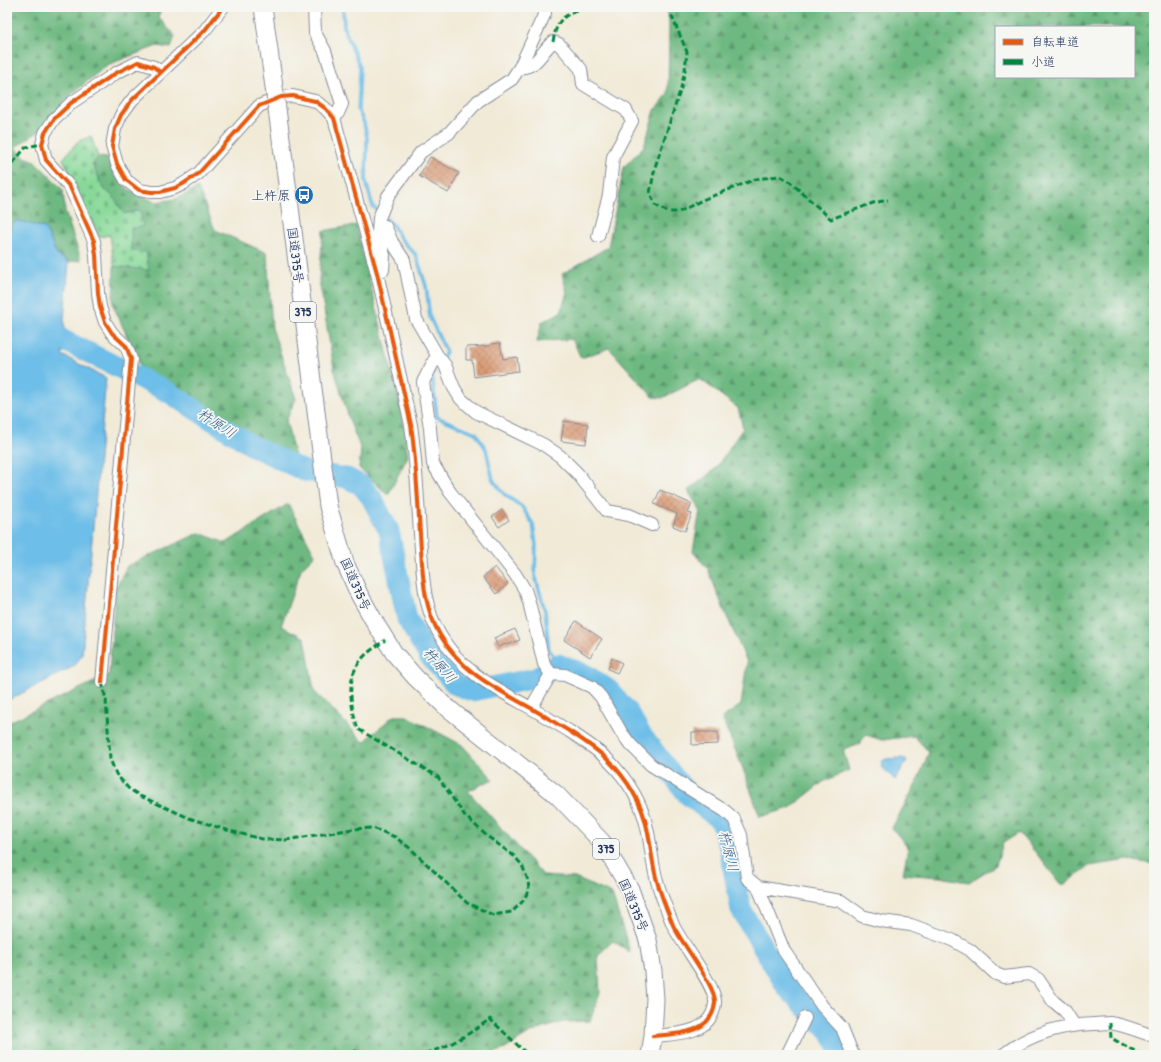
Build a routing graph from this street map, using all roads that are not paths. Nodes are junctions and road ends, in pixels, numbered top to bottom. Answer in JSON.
{"nodes":[{"id":1,"x":223,"y":7,"type":"edge"},
{"id":2,"x":263,"y":7,"type":"edge"},
{"id":3,"x":314,"y":7,"type":"edge"},
{"id":4,"x":544,"y":7,"type":"edge"},
{"id":5,"x":520,"y":67,"type":"junction"},
{"id":6,"x":160,"y":72,"type":"junction"},
{"id":7,"x":334,"y":118,"type":"junction"},
{"id":8,"x":380,"y":217,"type":"junction"},
{"id":9,"x":598,"y":236,"type":"dead end"},
{"id":10,"x":377,"y":273,"type":"junction"},
{"id":11,"x":437,"y":355,"type":"junction"},
{"id":12,"x":652,"y":525,"type":"dead end"},
{"id":13,"x":551,"y":674,"type":"junction"},
{"id":14,"x":102,"y":682,"type":"dead end"},
{"id":15,"x":531,"y":708,"type":"junction"},
{"id":16,"x":758,"y":888,"type":"junction"},
{"id":17,"x":805,"y":1018,"type":"dead end"},
{"id":18,"x":1074,"y":1024,"type":"junction"},
{"id":19,"x":654,"y":1036,"type":"junction"},
{"id":20,"x":1154,"y":1036,"type":"edge"},
{"id":21,"x":650,"y":1055,"type":"edge"},
{"id":22,"x":787,"y":1055,"type":"edge"},
{"id":23,"x":853,"y":1055,"type":"edge"},
{"id":24,"x":1003,"y":1055,"type":"edge"}],
"edges":[{"from":1,"to":6,"type":"street"},
{"from":2,"to":19,"type":"highway","name":"国道375号","number":"375","bridge":true},
{"from":3,"to":7,"type":"street"},
{"from":4,"to":5,"type":"street"},
{"from":5,"to":8,"type":"street"},
{"from":5,"to":9,"type":"street"},
{"from":6,"to":7,"type":"street"},
{"from":6,"to":14,"type":"street"},
{"from":7,"to":10,"type":"street"},
{"from":8,"to":10,"type":"street"},
{"from":8,"to":11,"type":"street"},
{"from":10,"to":15,"type":"street"},
{"from":11,"to":12,"type":"street"},
{"from":11,"to":13,"type":"street"},
{"from":13,"to":15,"type":"street"},
{"from":13,"to":16,"type":"street"},
{"from":15,"to":19,"type":"street"},
{"from":16,"to":18,"type":"street"},
{"from":16,"to":23,"type":"street"},
{"from":17,"to":22,"type":"street"},
{"from":18,"to":20,"type":"street"},
{"from":18,"to":24,"type":"street"},
{"from":19,"to":21,"type":"highway","name":"国道375号","number":"375"}]}
